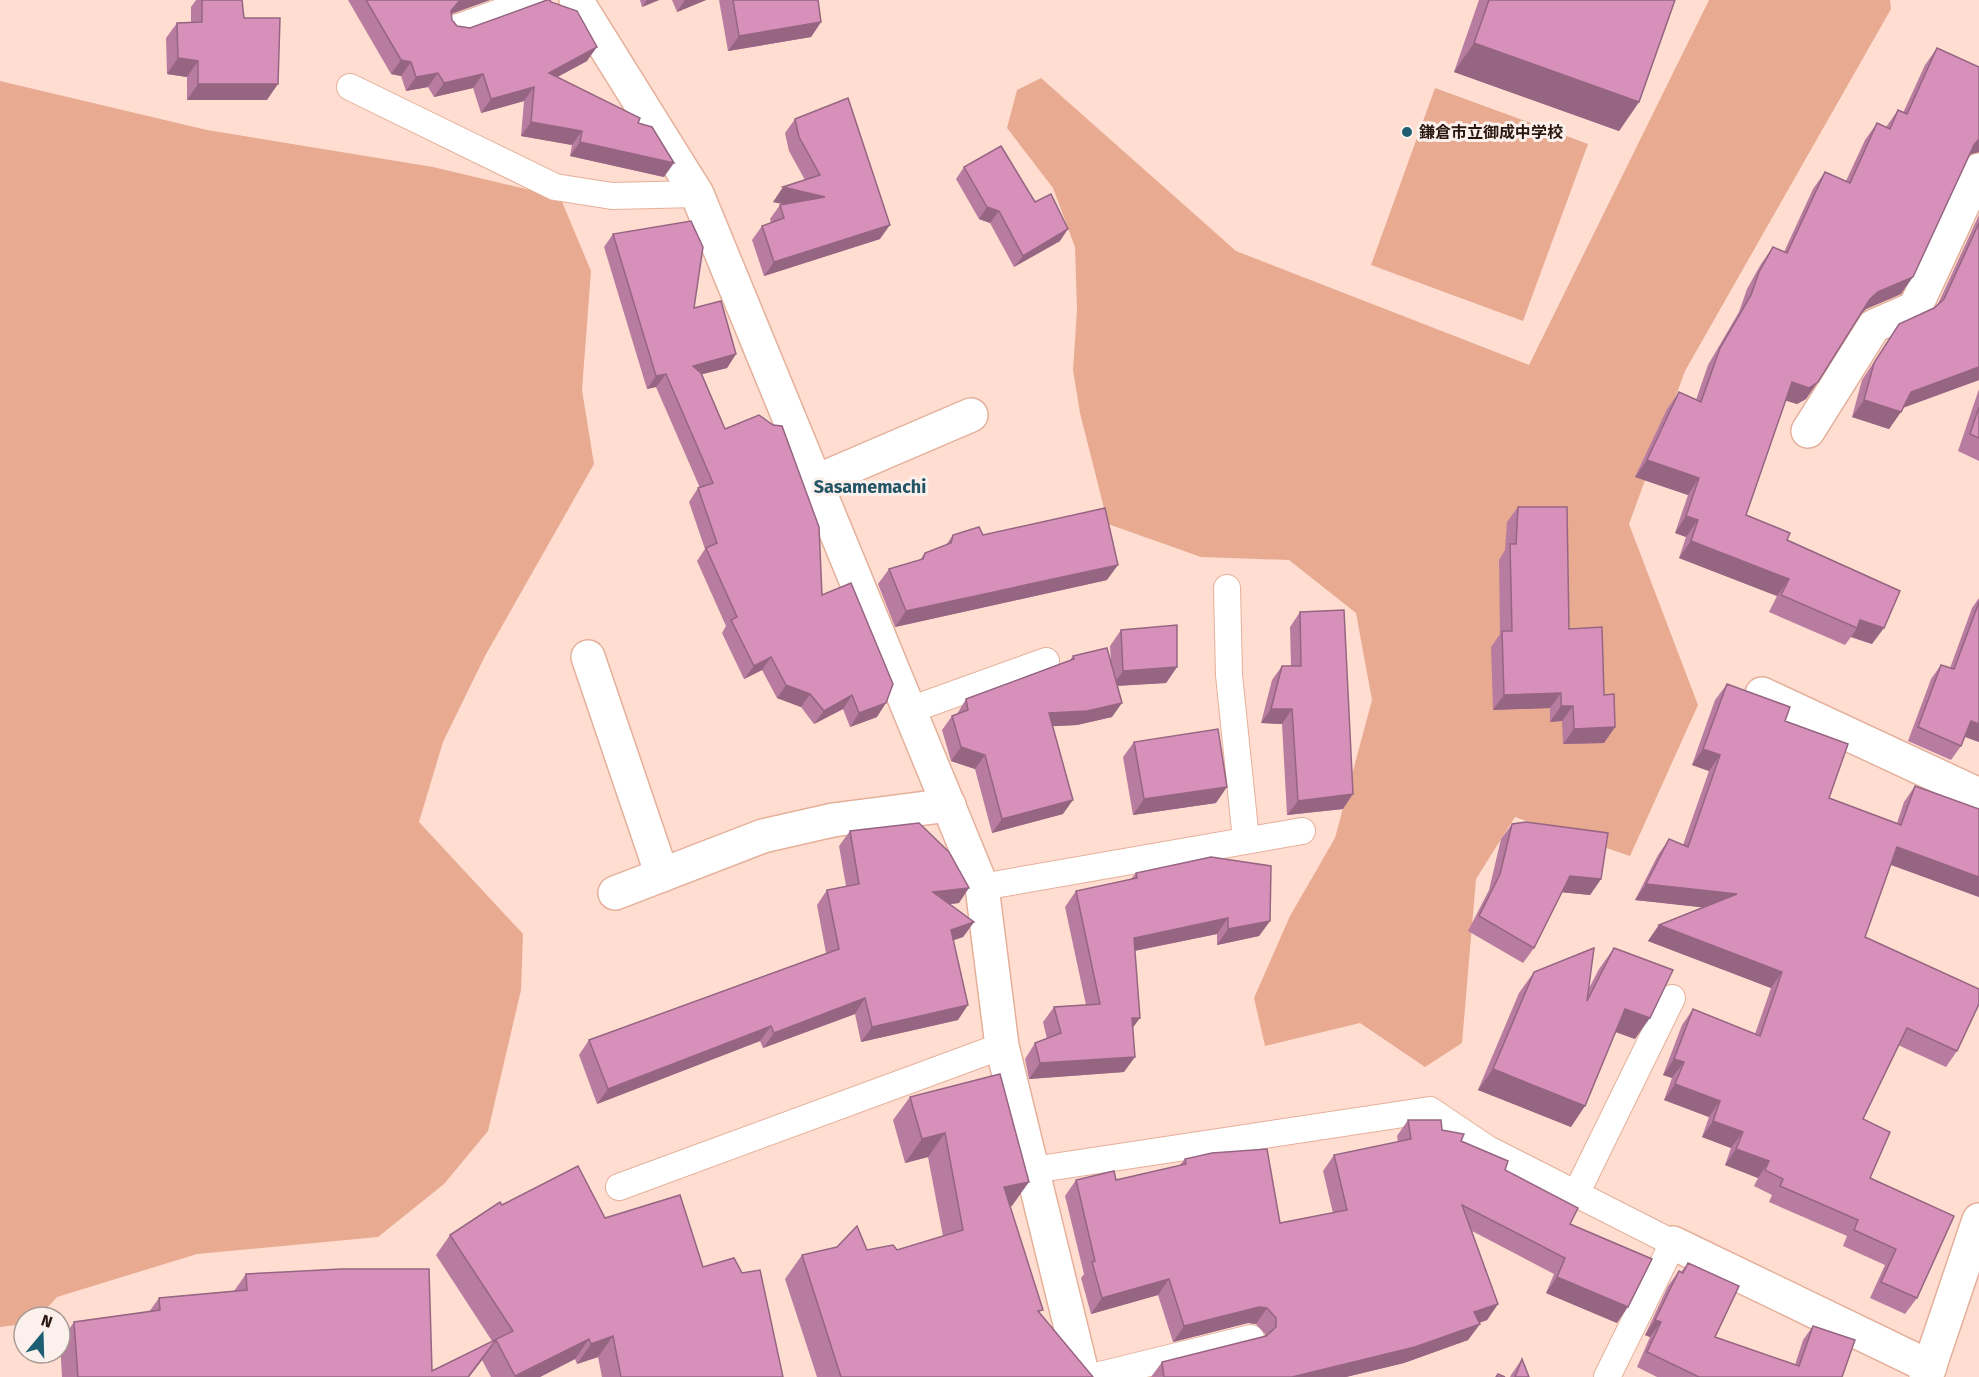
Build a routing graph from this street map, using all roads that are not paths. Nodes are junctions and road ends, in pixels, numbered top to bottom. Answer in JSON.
{"nodes":[{"id":1,"x":533,"y":0,"type":"edge"},
{"id":2,"x":576,"y":0,"type":"edge"},
{"id":3,"x":456,"y":28,"type":"edge"},
{"id":4,"x":350,"y":87,"type":"dead end"},
{"id":5,"x":1979,"y":170,"type":"edge"},
{"id":6,"x":697,"y":194,"type":"junction"},
{"id":7,"x":971,"y":415,"type":"dead end"},
{"id":8,"x":1808,"y":431,"type":"dead end"},
{"id":9,"x":817,"y":481,"type":"junction"},
{"id":10,"x":1227,"y":588,"type":"dead end"},
{"id":11,"x":588,"y":657,"type":"dead end"},
{"id":12,"x":1046,"y":661,"type":"dead end"},
{"id":13,"x":1762,"y":694,"type":"edge"},
{"id":14,"x":910,"y":710,"type":"junction"},
{"id":15,"x":1979,"y":795,"type":"edge"},
{"id":16,"x":949,"y":805,"type":"junction"},
{"id":17,"x":1302,"y":831,"type":"dead end"},
{"id":18,"x":1246,"y":840,"type":"junction"},
{"id":19,"x":663,"y":875,"type":"junction"},
{"id":20,"x":982,"y":887,"type":"junction"},
{"id":21,"x":615,"y":893,"type":"dead end"},
{"id":22,"x":1672,"y":998,"type":"edge"},
{"id":23,"x":1002,"y":1047,"type":"junction"},
{"id":24,"x":1033,"y":1170,"type":"junction"},
{"id":25,"x":619,"y":1187,"type":"dead end"},
{"id":26,"x":1576,"y":1194,"type":"junction"},
{"id":27,"x":1978,"y":1226,"type":"edge"},
{"id":28,"x":1673,"y":1244,"type":"junction"},
{"id":29,"x":1251,"y":1338,"type":"edge"},
{"id":30,"x":1928,"y":1372,"type":"edge"},
{"id":31,"x":1083,"y":1377,"type":"edge"},
{"id":32,"x":1092,"y":1377,"type":"edge"},
{"id":33,"x":1607,"y":1377,"type":"edge"}],
"edges":[{"from":1,"to":3,"type":"lane"},
{"from":2,"to":6,"type":"street"},
{"from":4,"to":6,"type":"lane"},
{"from":5,"to":8,"type":"street"},
{"from":6,"to":9,"type":"street"},
{"from":7,"to":9,"type":"street"},
{"from":9,"to":14,"type":"street"},
{"from":10,"to":18,"type":"lane"},
{"from":11,"to":19,"type":"street"},
{"from":12,"to":14,"type":"lane"},
{"from":13,"to":15,"type":"street"},
{"from":14,"to":16,"type":"street"},
{"from":16,"to":19,"type":"street"},
{"from":16,"to":20,"type":"street"},
{"from":17,"to":18,"type":"lane"},
{"from":18,"to":20,"type":"lane"},
{"from":19,"to":21,"type":"street"},
{"from":20,"to":23,"type":"street"},
{"from":22,"to":26,"type":"lane"},
{"from":23,"to":24,"type":"street"},
{"from":23,"to":25,"type":"lane"},
{"from":24,"to":26,"type":"lane"},
{"from":24,"to":31,"type":"street"},
{"from":26,"to":28,"type":"lane"},
{"from":27,"to":30,"type":"street"},
{"from":28,"to":30,"type":"street"},
{"from":28,"to":33,"type":"lane"},
{"from":29,"to":32,"type":"lane"}]}
